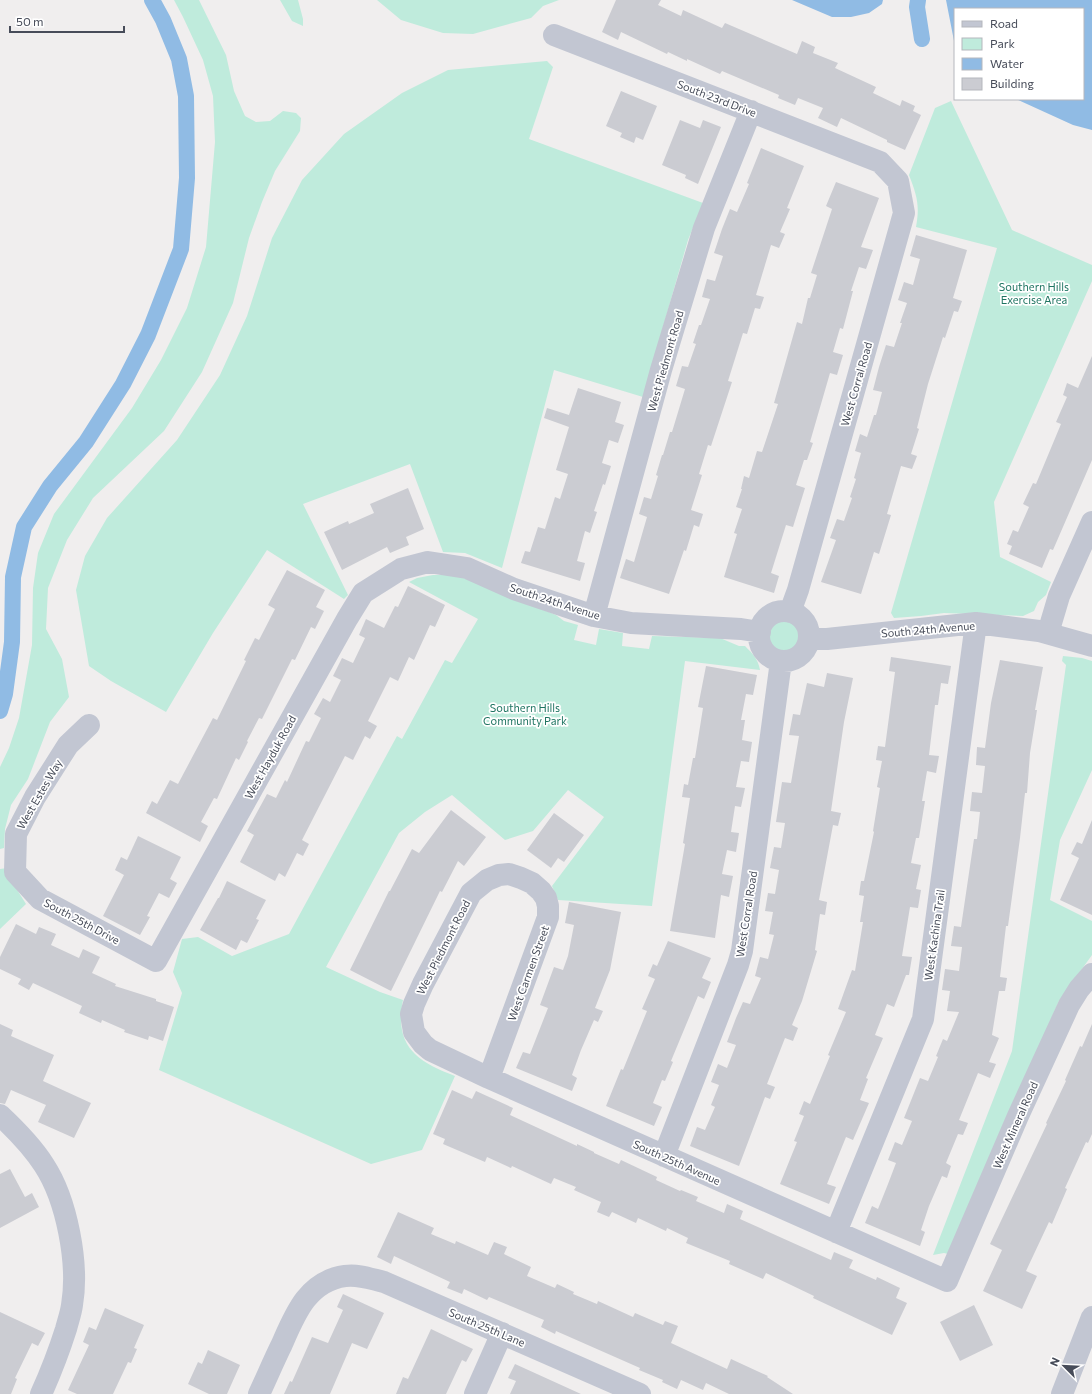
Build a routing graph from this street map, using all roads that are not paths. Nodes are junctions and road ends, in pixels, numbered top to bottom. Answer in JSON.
{"nodes":[{"id":1,"x":554,"y":35,"type":"dead end"},
{"id":2,"x":750,"y":111,"type":"junction"},
{"id":3,"x":880,"y":162,"type":"joint"},
{"id":4,"x":1092,"y":522,"type":"edge"},
{"id":5,"x":401,"y":569,"type":"joint"},
{"id":6,"x":790,"y":612,"type":"junction"},
{"id":7,"x":594,"y":616,"type":"junction"},
{"id":8,"x":976,"y":623,"type":"junction"},
{"id":9,"x":760,"y":632,"type":"junction"},
{"id":10,"x":1048,"y":633,"type":"junction"},
{"id":11,"x":809,"y":639,"type":"junction"},
{"id":12,"x":1092,"y":646,"type":"edge"},
{"id":13,"x":781,"y":661,"type":"junction"},
{"id":14,"x":89,"y":725,"type":"dead end"},
{"id":15,"x":15,"y":872,"type":"joint"},
{"id":16,"x":521,"y":878,"type":"joint"},
{"id":17,"x":156,"y":961,"type":"joint"},
{"id":18,"x":1091,"y":976,"type":"edge"},
{"id":19,"x":414,"y":1032,"type":"joint"},
{"id":20,"x":488,"y":1078,"type":"junction"},
{"id":21,"x":0,"y":1115,"type":"edge"},
{"id":22,"x":664,"y":1156,"type":"junction"},
{"id":23,"x":836,"y":1232,"type":"junction"},
{"id":24,"x":948,"y":1281,"type":"joint"},
{"id":25,"x":1092,"y":1317,"type":"edge"},
{"id":26,"x":502,"y":1333,"type":"junction"},
{"id":27,"x":42,"y":1394,"type":"edge"},
{"id":28,"x":259,"y":1394,"type":"edge"},
{"id":29,"x":475,"y":1394,"type":"edge"},
{"id":30,"x":640,"y":1394,"type":"edge"},
{"id":31,"x":1062,"y":1394,"type":"edge"}],
"edges":[{"from":1,"to":2,"type":"street","name":"South 23rd Drive"},
{"from":2,"to":3,"type":"street","name":"South 23rd Drive"},
{"from":2,"to":7,"type":"street","name":"West Piedmont Road"},
{"from":3,"to":6,"type":"street","name":"West Corral Road"},
{"from":4,"to":10,"type":"street"},
{"from":5,"to":7,"type":"street","name":"South 24th Avenue"},
{"from":5,"to":17,"type":"street","name":"West Hayduk Road"},
{"from":6,"to":9,"type":"street"},
{"from":6,"to":11,"type":"street"},
{"from":7,"to":9,"type":"street","name":"South 24th Avenue"},
{"from":8,"to":10,"type":"street","name":"South 24th Avenue"},
{"from":8,"to":11,"type":"street","name":"South 24th Avenue"},
{"from":8,"to":23,"type":"street","name":"West Kachina Trail"},
{"from":9,"to":13,"type":"street"},
{"from":10,"to":12,"type":"street","name":"South 24th Avenue"},
{"from":11,"to":13,"type":"street"},
{"from":13,"to":22,"type":"street","name":"West Corral Road"},
{"from":14,"to":15,"type":"street","name":"West Estes Way"},
{"from":15,"to":17,"type":"street","name":"South 25th Drive"},
{"from":16,"to":19,"type":"street","name":"West Piedmont Road"},
{"from":16,"to":20,"type":"street","name":"West Carmen Street"},
{"from":18,"to":24,"type":"street","name":"West Mineral Road"},
{"from":19,"to":20,"type":"street","name":"South 25th Avenue"},
{"from":20,"to":22,"type":"street","name":"South 25th Avenue"},
{"from":21,"to":27,"type":"street"},
{"from":22,"to":23,"type":"street","name":"South 25th Avenue"},
{"from":23,"to":24,"type":"street","name":"South 25th Avenue"},
{"from":25,"to":31,"type":"street"},
{"from":26,"to":28,"type":"street","name":"South 25th Lane"},
{"from":26,"to":29,"type":"street"},
{"from":26,"to":30,"type":"street","name":"South 25th Lane"}]}
